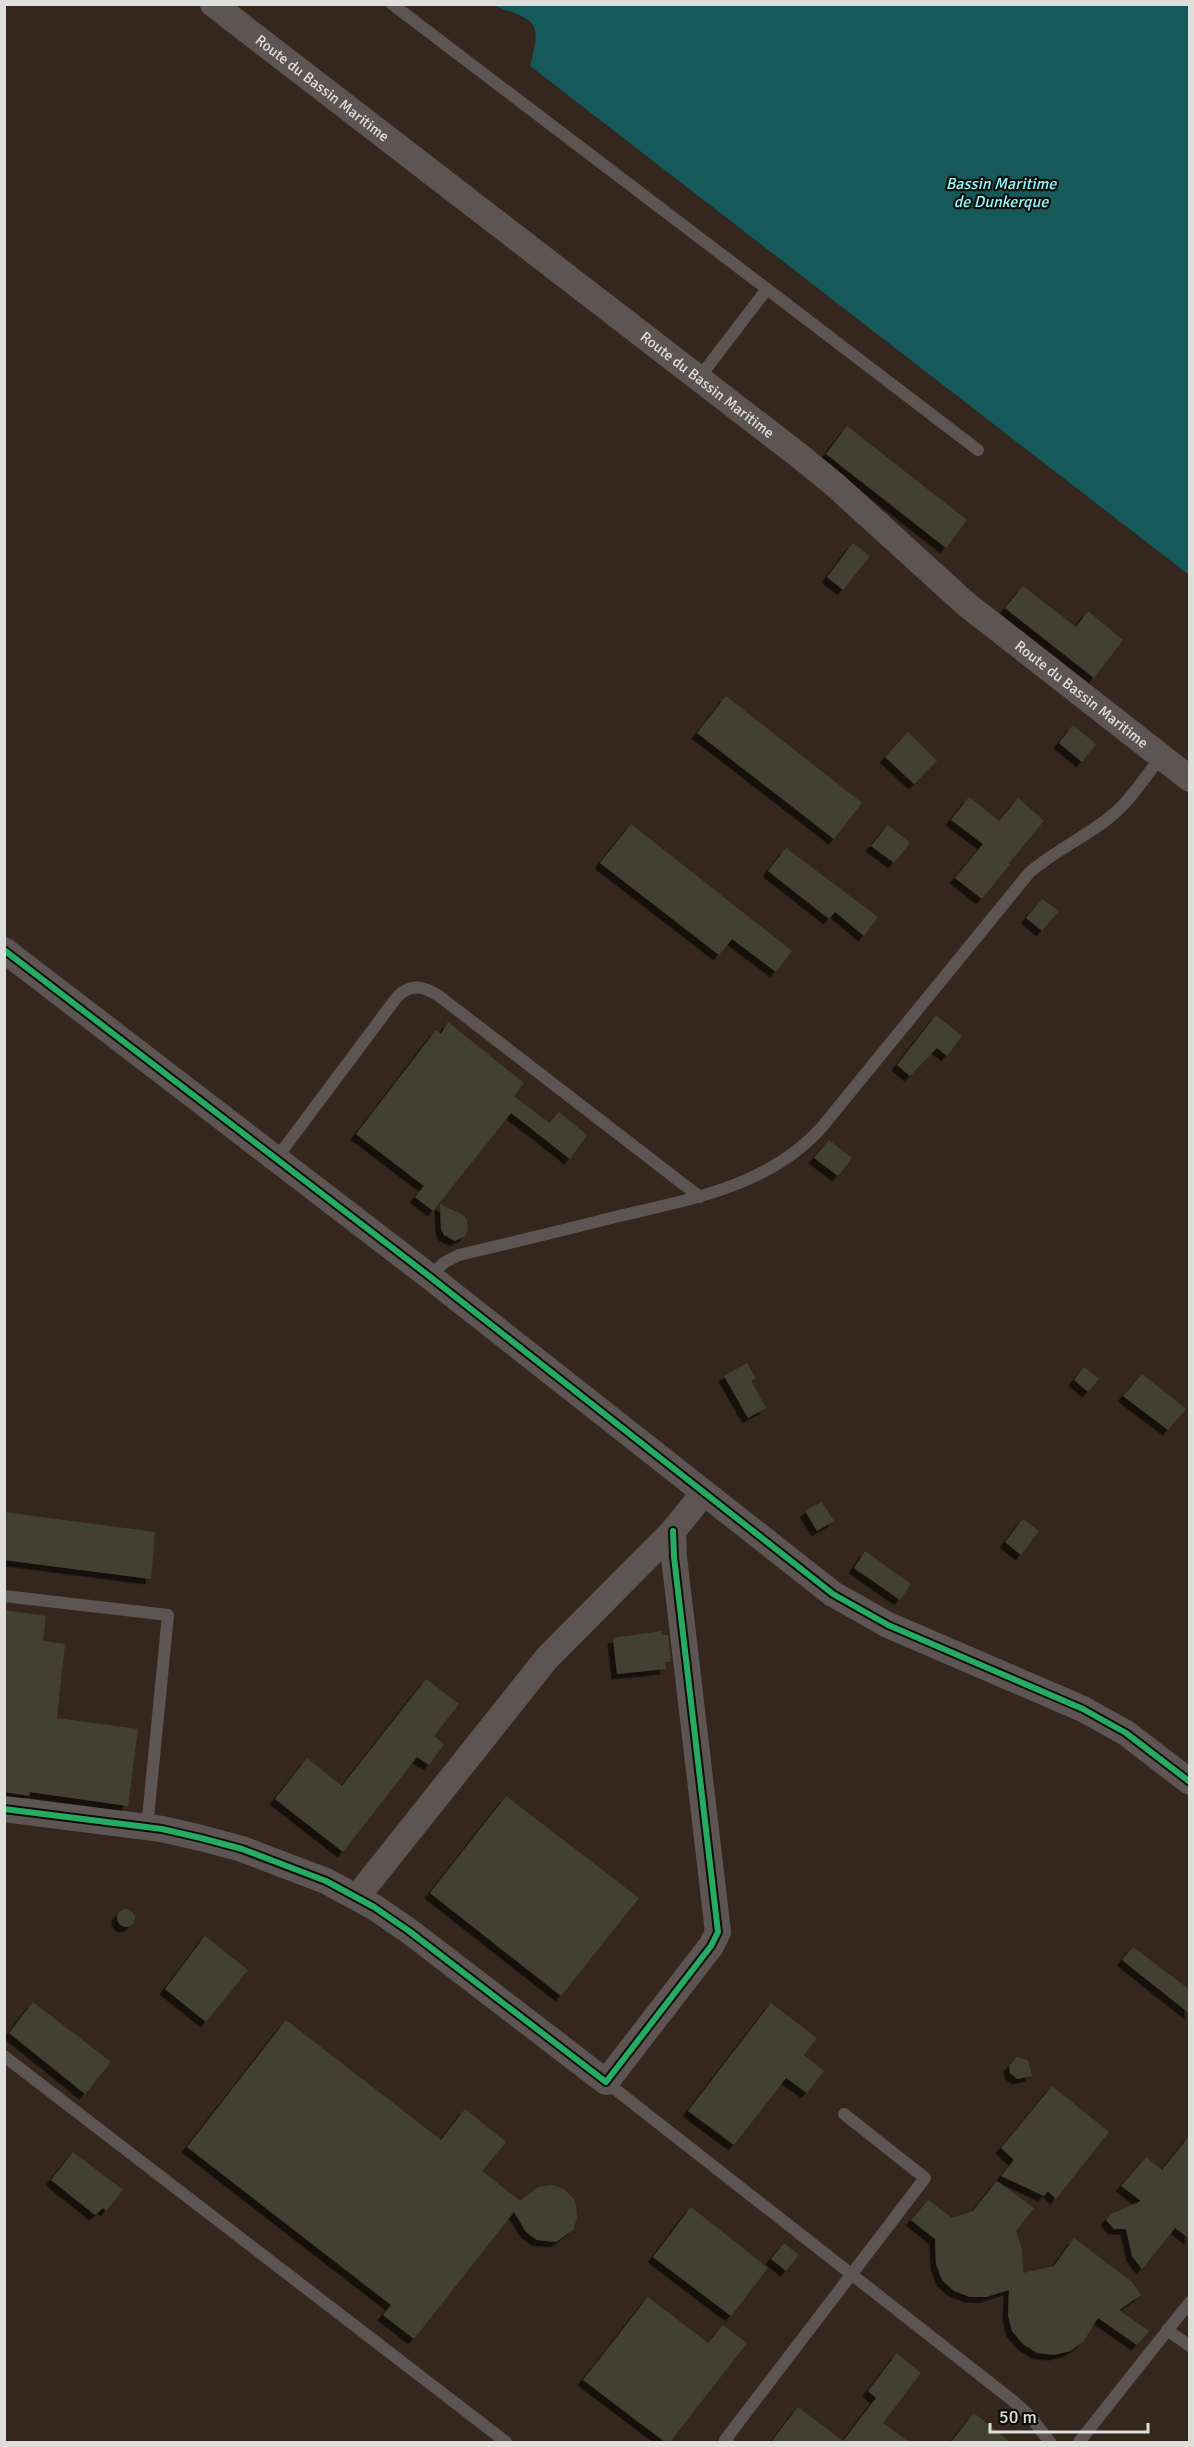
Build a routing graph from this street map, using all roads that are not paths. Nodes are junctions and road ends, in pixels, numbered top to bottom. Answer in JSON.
{"nodes":[{"id":1,"x":213,"y":4,"type":"edge"},
{"id":2,"x":393,"y":4,"type":"edge"},
{"id":3,"x":767,"y":289,"type":"junction"},
{"id":4,"x":699,"y":378,"type":"junction"},
{"id":5,"x":978,"y":450,"type":"dead end"},
{"id":6,"x":1161,"y":757,"type":"junction"},
{"id":7,"x":1190,"y":779,"type":"edge"},
{"id":8,"x":4,"y":950,"type":"edge"},
{"id":9,"x":276,"y":1159,"type":"junction"},
{"id":10,"x":700,"y":1197,"type":"junction"},
{"id":11,"x":429,"y":1276,"type":"junction"},
{"id":12,"x":703,"y":1494,"type":"junction"},
{"id":13,"x":673,"y":1532,"type":"junction"},
{"id":14,"x":4,"y":1596,"type":"edge"},
{"id":15,"x":1190,"y":1782,"type":"edge"},
{"id":16,"x":4,"y":1809,"type":"edge"},
{"id":17,"x":147,"y":1828,"type":"junction"},
{"id":18,"x":357,"y":1897,"type":"junction"},
{"id":19,"x":4,"y":2056,"type":"edge"},
{"id":20,"x":606,"y":2082,"type":"junction"},
{"id":21,"x":844,"y":2114,"type":"dead end"},
{"id":22,"x":852,"y":2273,"type":"junction"},
{"id":23,"x":1190,"y":2301,"type":"edge"},
{"id":24,"x":1167,"y":2330,"type":"junction"},
{"id":25,"x":1190,"y":2346,"type":"edge"},
{"id":26,"x":507,"y":2442,"type":"edge"},
{"id":27,"x":725,"y":2442,"type":"edge"},
{"id":28,"x":1050,"y":2442,"type":"edge"},
{"id":29,"x":1079,"y":2442,"type":"edge"}],
"edges":[{"from":1,"to":4,"type":"street","name":"Route du Bassin Maritime"},
{"from":2,"to":3,"type":"lane"},
{"from":3,"to":4,"type":"lane"},
{"from":3,"to":5,"type":"lane"},
{"from":4,"to":6,"type":"street","name":"Route du Bassin Maritime"},
{"from":6,"to":7,"type":"street","name":"Route du Bassin Maritime"},
{"from":6,"to":10,"type":"lane"},
{"from":8,"to":9,"type":"street"},
{"from":9,"to":10,"type":"lane"},
{"from":9,"to":11,"type":"street"},
{"from":10,"to":11,"type":"lane"},
{"from":11,"to":12,"type":"street"},
{"from":12,"to":13,"type":"street"},
{"from":12,"to":15,"type":"street"},
{"from":13,"to":18,"type":"street"},
{"from":13,"to":20,"type":"street"},
{"from":14,"to":17,"type":"lane"},
{"from":16,"to":17,"type":"street"},
{"from":17,"to":18,"type":"street"},
{"from":18,"to":20,"type":"street"},
{"from":19,"to":26,"type":"lane"},
{"from":20,"to":22,"type":"lane"},
{"from":21,"to":22,"type":"lane"},
{"from":22,"to":27,"type":"lane"},
{"from":22,"to":28,"type":"lane"},
{"from":23,"to":24,"type":"lane"},
{"from":24,"to":25,"type":"lane"},
{"from":24,"to":29,"type":"lane"}]}
